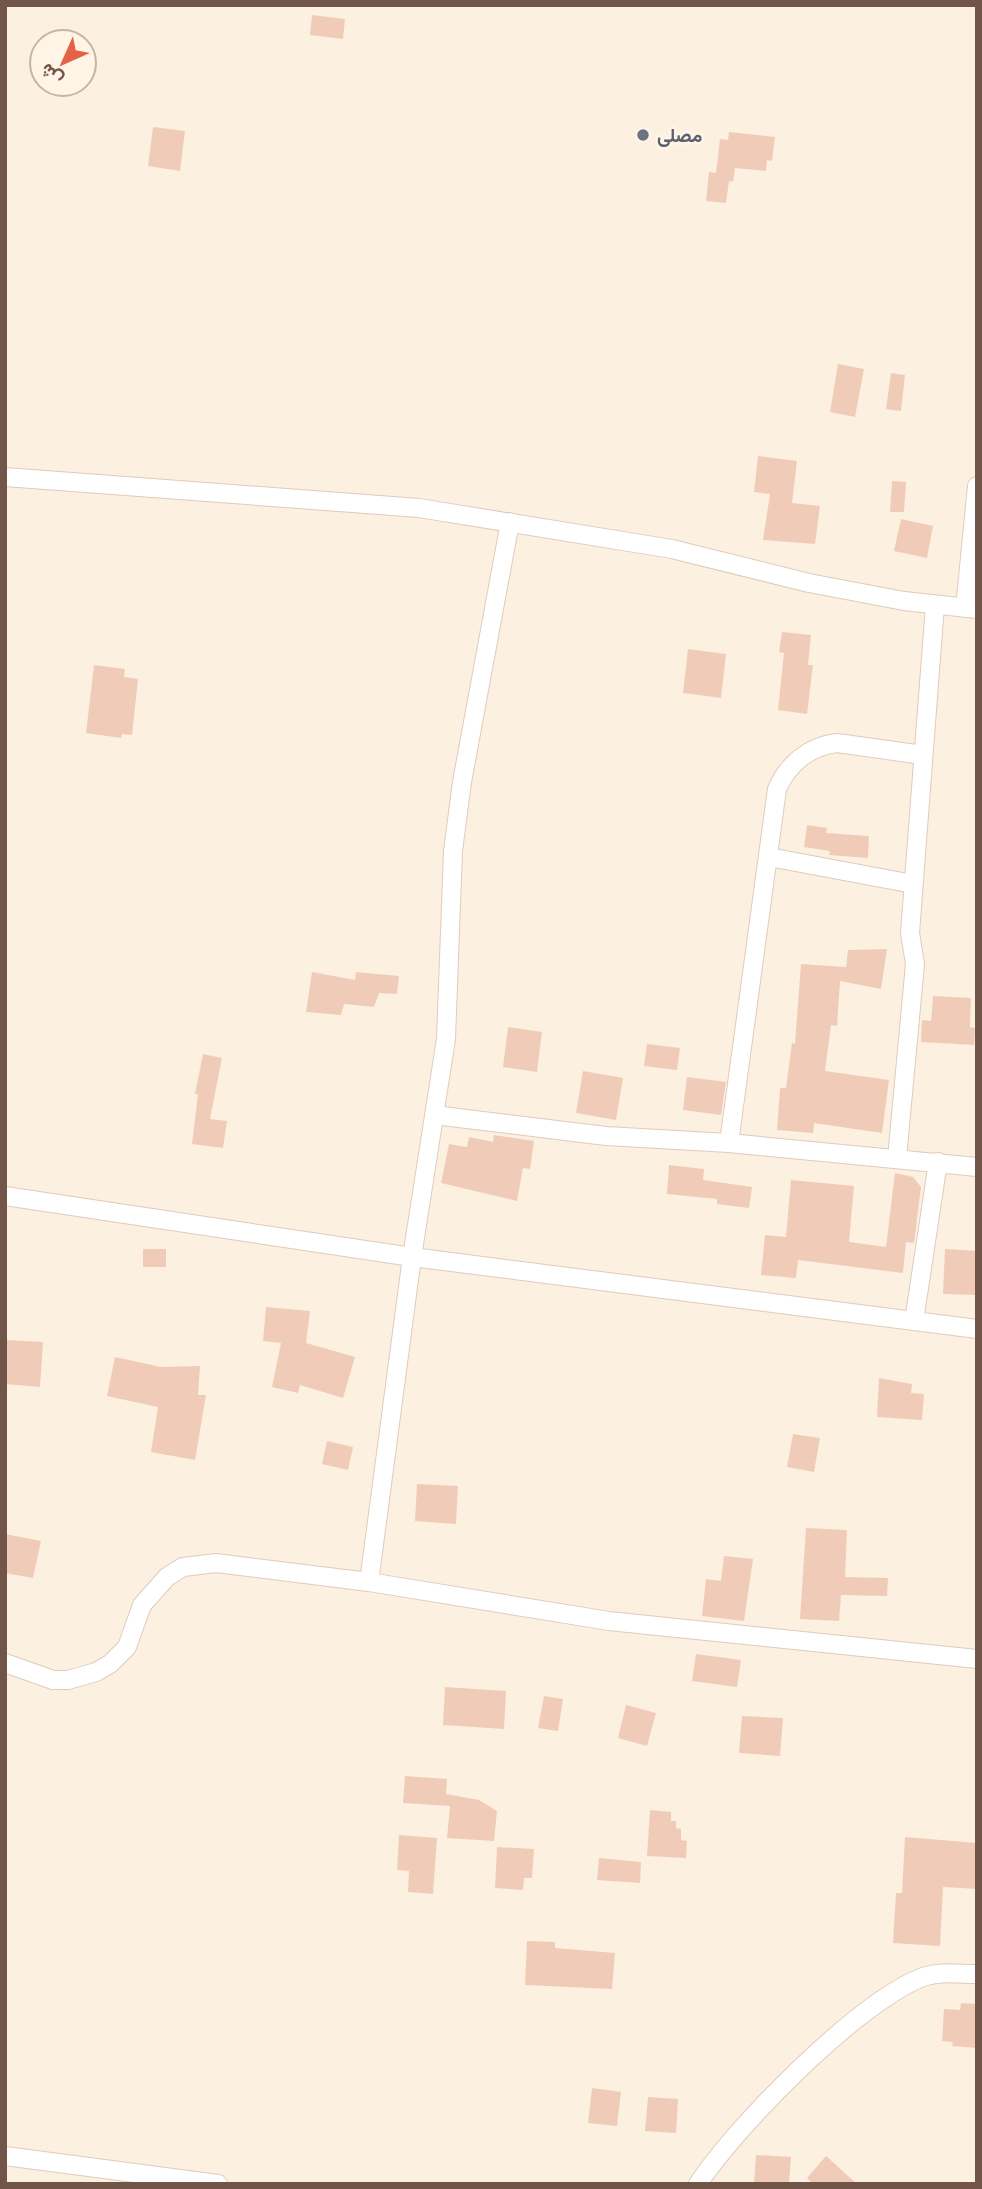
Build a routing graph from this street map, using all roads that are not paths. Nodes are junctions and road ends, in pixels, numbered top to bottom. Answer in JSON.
{"nodes":[{"id":1,"x":5,"y":477,"type":"edge"},
{"id":2,"x":977,"y":486,"type":"edge"},
{"id":3,"x":510,"y":522,"type":"junction"},
{"id":4,"x":935,"y":605,"type":"junction"},
{"id":5,"x":971,"y":609,"type":"edge"},
{"id":6,"x":923,"y":755,"type":"junction"},
{"id":7,"x":769,"y":857,"type":"junction"},
{"id":8,"x":913,"y":884,"type":"junction"},
{"id":9,"x":434,"y":1115,"type":"junction"},
{"id":10,"x":729,"y":1143,"type":"junction"},
{"id":11,"x":897,"y":1158,"type":"junction"},
{"id":12,"x":939,"y":1162,"type":"junction"},
{"id":13,"x":977,"y":1167,"type":"edge"},
{"id":14,"x":5,"y":1196,"type":"edge"},
{"id":15,"x":412,"y":1257,"type":"junction"},
{"id":16,"x":914,"y":1321,"type":"junction"},
{"id":17,"x":977,"y":1329,"type":"edge"},
{"id":18,"x":369,"y":1582,"type":"junction"},
{"id":19,"x":977,"y":1659,"type":"edge"},
{"id":20,"x":5,"y":1664,"type":"edge"},
{"id":21,"x":977,"y":1974,"type":"edge"},
{"id":22,"x":5,"y":2156,"type":"edge"},
{"id":23,"x":218,"y":2184,"type":"edge"},
{"id":24,"x":698,"y":2184,"type":"edge"}],
"edges":[{"from":1,"to":3,"type":"street"},
{"from":2,"to":5,"type":"street"},
{"from":3,"to":4,"type":"street"},
{"from":3,"to":9,"type":"street"},
{"from":4,"to":5,"type":"street"},
{"from":4,"to":6,"type":"street"},
{"from":6,"to":7,"type":"street"},
{"from":6,"to":8,"type":"street"},
{"from":7,"to":8,"type":"street"},
{"from":7,"to":10,"type":"street"},
{"from":8,"to":11,"type":"street"},
{"from":9,"to":10,"type":"street"},
{"from":9,"to":15,"type":"street"},
{"from":10,"to":11,"type":"street"},
{"from":11,"to":12,"type":"street"},
{"from":12,"to":13,"type":"street"},
{"from":12,"to":16,"type":"street"},
{"from":14,"to":15,"type":"street"},
{"from":15,"to":16,"type":"street"},
{"from":15,"to":18,"type":"street"},
{"from":16,"to":17,"type":"street"},
{"from":18,"to":19,"type":"street"},
{"from":18,"to":20,"type":"street"},
{"from":21,"to":24,"type":"street"},
{"from":22,"to":23,"type":"street"}]}
